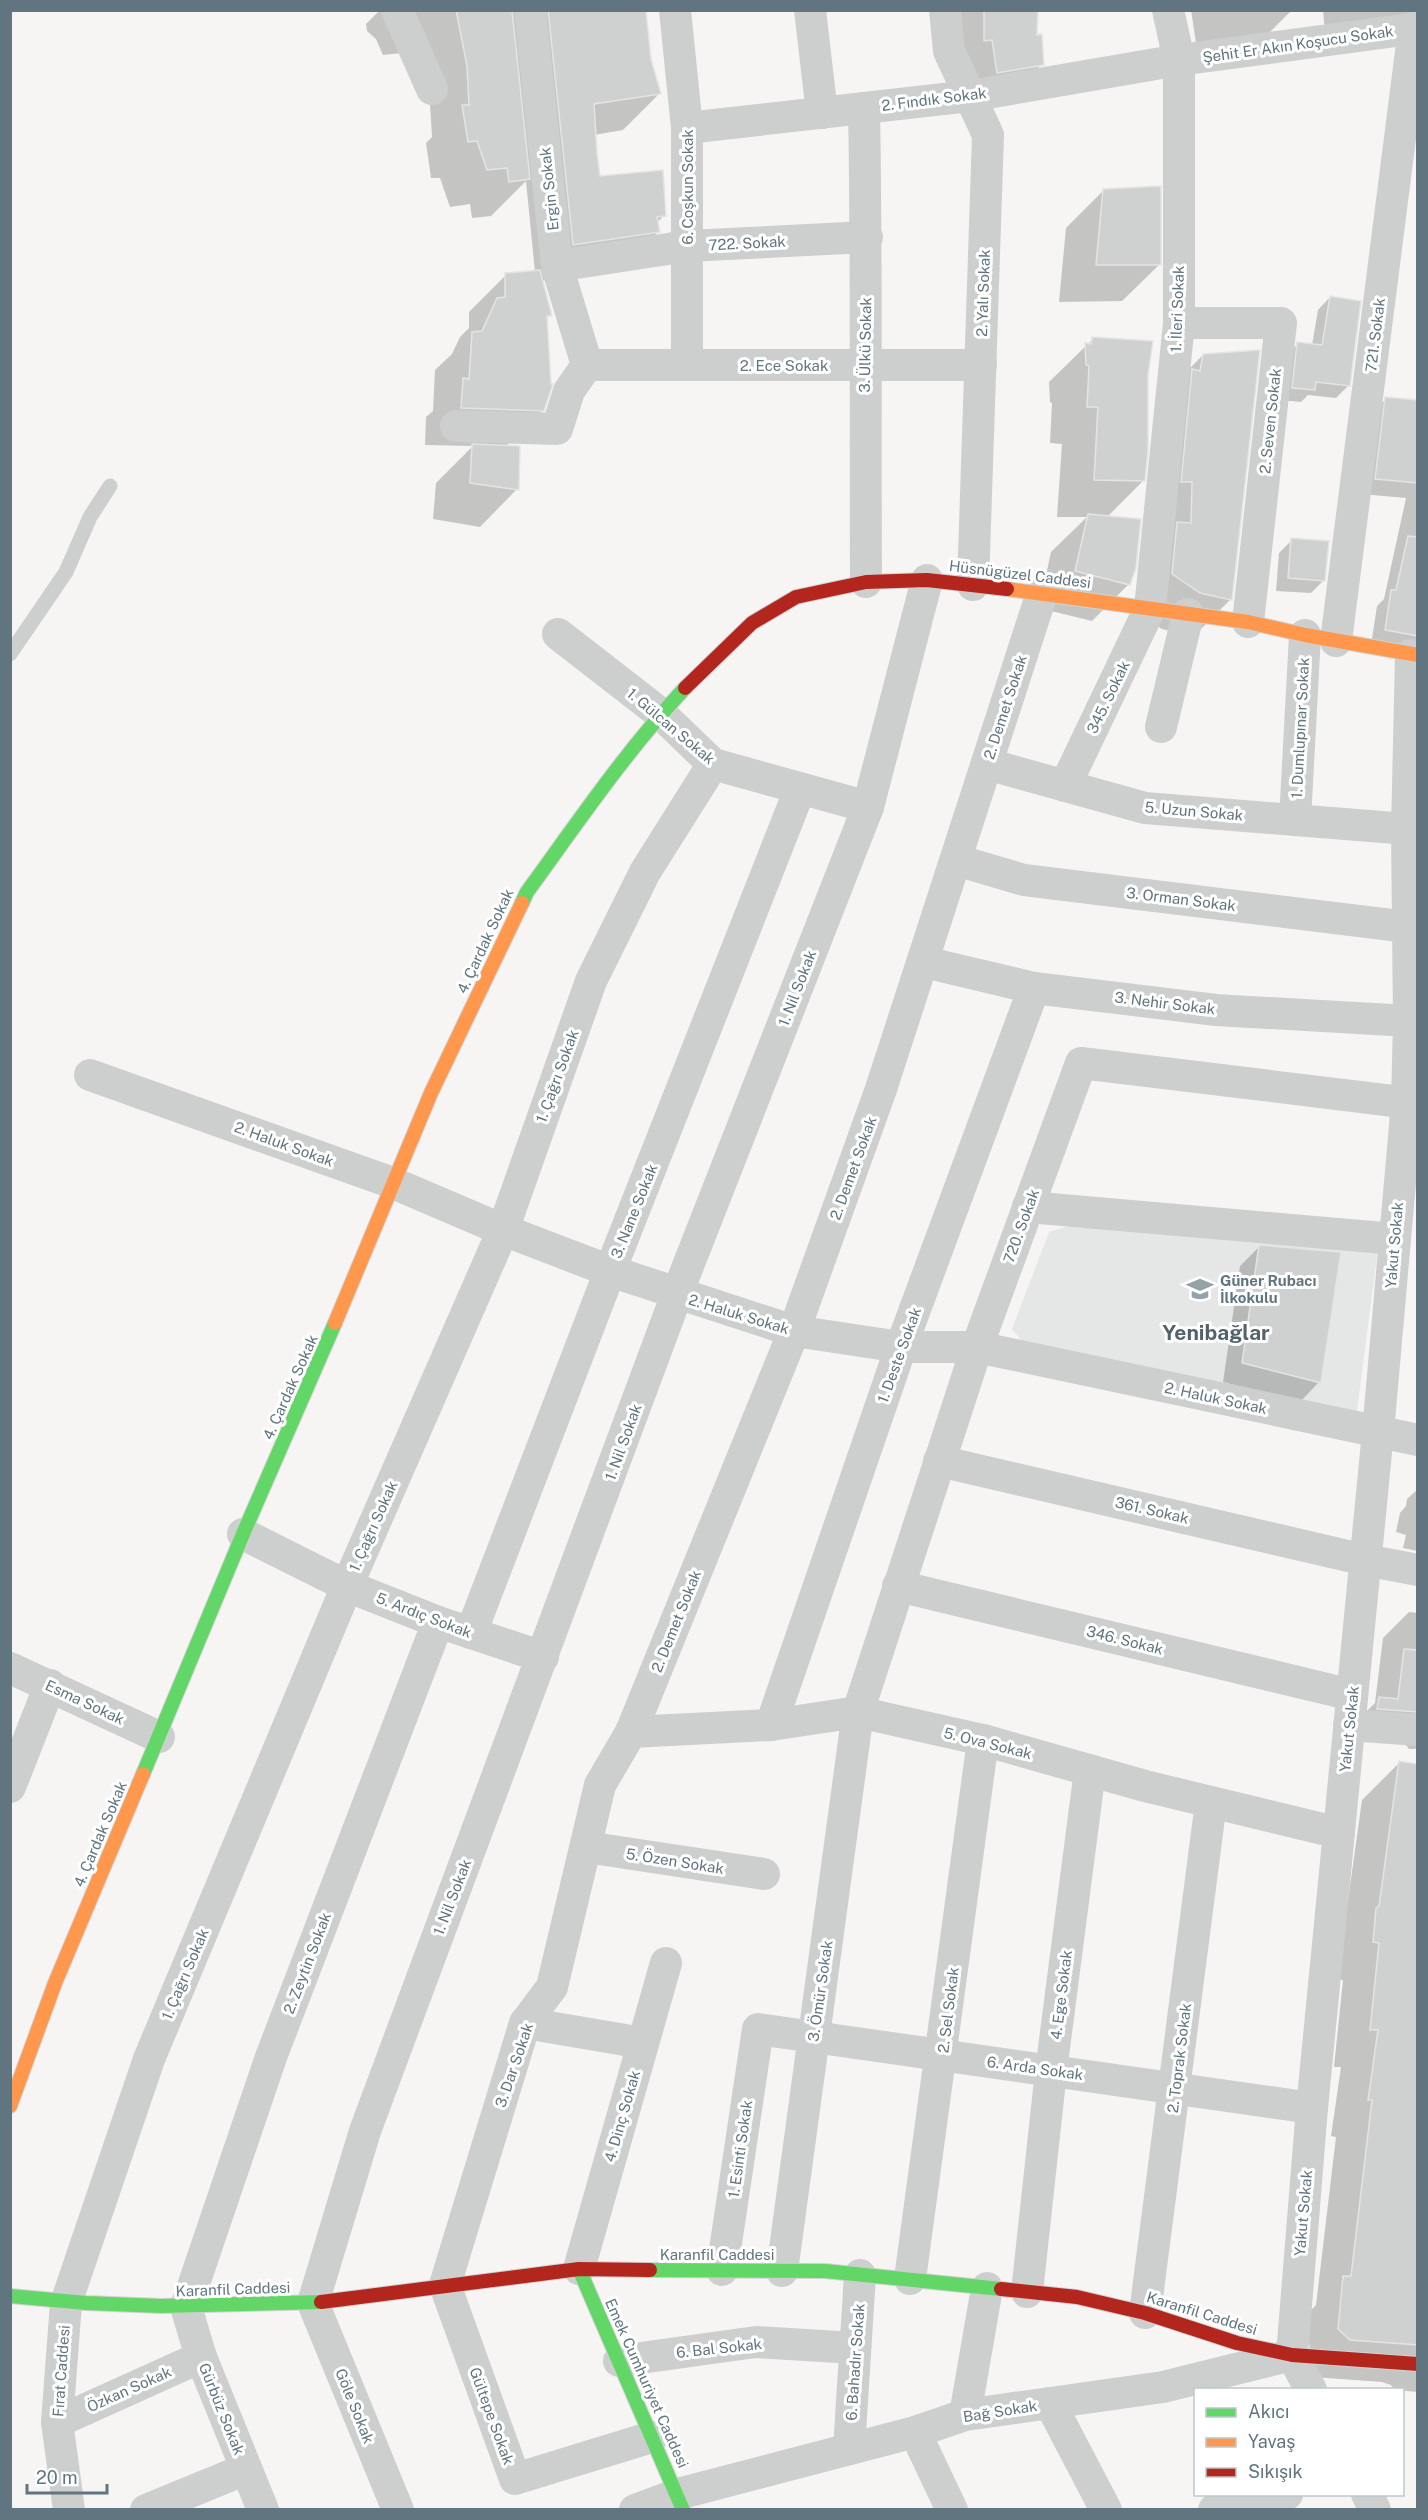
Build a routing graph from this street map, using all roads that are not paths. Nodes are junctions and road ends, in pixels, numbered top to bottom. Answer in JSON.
{"nodes":[{"id":1,"x":397,"y":10,"type":"edge"},
{"id":2,"x":530,"y":10,"type":"edge"},
{"id":3,"x":675,"y":10,"type":"edge"},
{"id":4,"x":810,"y":10,"type":"edge"},
{"id":5,"x":945,"y":10,"type":"edge"},
{"id":6,"x":1168,"y":10,"type":"edge"},
{"id":7,"x":1416,"y":28,"type":"edge"},
{"id":8,"x":1179,"y":60,"type":"junction"},
{"id":9,"x":432,"y":89,"type":"dead end"},
{"id":10,"x":970,"y":96,"type":"junction"},
{"id":11,"x":864,"y":108,"type":"junction"},
{"id":12,"x":822,"y":113,"type":"junction"},
{"id":13,"x":687,"y":128,"type":"junction"},
{"id":14,"x":867,"y":237,"type":"junction"},
{"id":15,"x":687,"y":246,"type":"junction"},
{"id":16,"x":557,"y":266,"type":"junction"},
{"id":17,"x":1179,"y":323,"type":"junction"},
{"id":18,"x":687,"y":364,"type":"junction"},
{"id":19,"x":587,"y":365,"type":"junction"},
{"id":20,"x":864,"y":365,"type":"junction"},
{"id":21,"x":981,"y":365,"type":"junction"},
{"id":22,"x":456,"y":426,"type":"dead end"},
{"id":23,"x":110,"y":486,"type":"dead end"},
{"id":24,"x":927,"y":580,"type":"junction"},
{"id":25,"x":866,"y":582,"type":"junction"},
{"id":26,"x":973,"y":585,"type":"junction"},
{"id":27,"x":1042,"y":593,"type":"junction"},
{"id":28,"x":1150,"y":608,"type":"junction"},
{"id":29,"x":1188,"y":614,"type":"junction"},
{"id":30,"x":1248,"y":622,"type":"junction"},
{"id":31,"x":558,"y":634,"type":"dead end"},
{"id":32,"x":1305,"y":635,"type":"junction"},
{"id":33,"x":1336,"y":641,"type":"junction"},
{"id":34,"x":10,"y":654,"type":"edge"},
{"id":35,"x":1414,"y":655,"type":"edge"},
{"id":36,"x":661,"y":714,"type":"junction"},
{"id":37,"x":1161,"y":727,"type":"dead end"},
{"id":38,"x":713,"y":764,"type":"junction"},
{"id":39,"x":987,"y":764,"type":"junction"},
{"id":40,"x":1065,"y":786,"type":"junction"},
{"id":41,"x":800,"y":789,"type":"junction"},
{"id":42,"x":868,"y":807,"type":"junction"},
{"id":43,"x":1295,"y":820,"type":"junction"},
{"id":44,"x":1407,"y":829,"type":"junction"},
{"id":45,"x":956,"y":860,"type":"junction"},
{"id":46,"x":1408,"y":927,"type":"junction"},
{"id":47,"x":924,"y":962,"type":"junction"},
{"id":48,"x":1034,"y":988,"type":"junction"},
{"id":49,"x":1409,"y":1021,"type":"junction"},
{"id":50,"x":90,"y":1075,"type":"dead end"},
{"id":51,"x":1412,"y":1104,"type":"edge"},
{"id":52,"x":393,"y":1183,"type":"junction"},
{"id":53,"x":1028,"y":1207,"type":"junction"},
{"id":54,"x":502,"y":1230,"type":"junction"},
{"id":55,"x":1395,"y":1239,"type":"junction"},
{"id":56,"x":610,"y":1272,"type":"junction"},
{"id":57,"x":677,"y":1294,"type":"junction"},
{"id":58,"x":794,"y":1331,"type":"junction"},
{"id":59,"x":901,"y":1347,"type":"junction"},
{"id":60,"x":976,"y":1347,"type":"junction"},
{"id":61,"x":1378,"y":1432,"type":"junction"},
{"id":62,"x":1418,"y":1440,"type":"edge"},
{"id":63,"x":939,"y":1461,"type":"junction"},
{"id":64,"x":243,"y":1534,"type":"junction"},
{"id":65,"x":1365,"y":1560,"type":"junction"},
{"id":66,"x":1418,"y":1570,"type":"edge"},
{"id":67,"x":347,"y":1586,"type":"junction"},
{"id":68,"x":898,"y":1586,"type":"junction"},
{"id":69,"x":438,"y":1622,"type":"junction"},
{"id":70,"x":471,"y":1633,"type":"junction"},
{"id":71,"x":543,"y":1657,"type":"junction"},
{"id":72,"x":10,"y":1668,"type":"edge"},
{"id":73,"x":50,"y":1686,"type":"junction"},
{"id":74,"x":1352,"y":1695,"type":"junction"},
{"id":75,"x":858,"y":1712,"type":"junction"},
{"id":76,"x":771,"y":1725,"type":"junction"},
{"id":77,"x":1349,"y":1725,"type":"junction"},
{"id":78,"x":1418,"y":1730,"type":"edge"},
{"id":79,"x":632,"y":1732,"type":"junction"},
{"id":80,"x":159,"y":1737,"type":"junction"},
{"id":81,"x":983,"y":1740,"type":"junction"},
{"id":82,"x":1090,"y":1770,"type":"junction"},
{"id":83,"x":10,"y":1787,"type":"edge"},
{"id":84,"x":1211,"y":1802,"type":"junction"},
{"id":85,"x":1339,"y":1833,"type":"junction"},
{"id":86,"x":586,"y":1847,"type":"junction"},
{"id":87,"x":764,"y":1874,"type":"dead end"},
{"id":88,"x":666,"y":1963,"type":"dead end"},
{"id":89,"x":525,"y":2023,"type":"junction"},
{"id":90,"x":758,"y":2029,"type":"joint"},
{"id":91,"x":814,"y":2037,"type":"junction"},
{"id":92,"x":643,"y":2043,"type":"junction"},
{"id":93,"x":942,"y":2055,"type":"junction"},
{"id":94,"x":1051,"y":2071,"type":"junction"},
{"id":95,"x":1176,"y":2089,"type":"junction"},
{"id":96,"x":10,"y":2106,"type":"edge"},
{"id":97,"x":1312,"y":2108,"type":"junction"},
{"id":98,"x":579,"y":2269,"type":"junction"},
{"id":99,"x":722,"y":2270,"type":"junction"},
{"id":100,"x":782,"y":2271,"type":"junction"},
{"id":101,"x":860,"y":2274,"type":"junction"},
{"id":102,"x":910,"y":2280,"type":"junction"},
{"id":103,"x":445,"y":2285,"type":"junction"},
{"id":104,"x":987,"y":2288,"type":"junction"},
{"id":105,"x":1027,"y":2292,"type":"junction"},
{"id":106,"x":10,"y":2296,"type":"edge"},
{"id":107,"x":66,"y":2303,"type":"junction"},
{"id":108,"x":313,"y":2303,"type":"junction"},
{"id":109,"x":186,"y":2307,"type":"junction"},
{"id":110,"x":1145,"y":2313,"type":"junction"},
{"id":111,"x":855,"y":2348,"type":"junction"},
{"id":112,"x":1292,"y":2355,"type":"junction"},
{"id":113,"x":201,"y":2357,"type":"junction"},
{"id":114,"x":619,"y":2361,"type":"junction"},
{"id":115,"x":1418,"y":2364,"type":"edge"},
{"id":116,"x":1310,"y":2388,"type":"edge"},
{"id":117,"x":1050,"y":2403,"type":"junction"},
{"id":118,"x":965,"y":2415,"type":"junction"},
{"id":119,"x":57,"y":2421,"type":"junction"},
{"id":120,"x":915,"y":2432,"type":"junction"},
{"id":121,"x":652,"y":2437,"type":"junction"},
{"id":122,"x":849,"y":2449,"type":"junction"},
{"id":123,"x":246,"y":2469,"type":"junction"},
{"id":124,"x":1278,"y":2496,"type":"edge"},
{"id":125,"x":1368,"y":2496,"type":"edge"},
{"id":126,"x":681,"y":2502,"type":"edge"},
{"id":127,"x":947,"y":2508,"type":"edge"},
{"id":128,"x":69,"y":2510,"type":"edge"},
{"id":129,"x":146,"y":2510,"type":"edge"},
{"id":130,"x":264,"y":2510,"type":"edge"},
{"id":131,"x":398,"y":2510,"type":"edge"},
{"id":132,"x":635,"y":2510,"type":"edge"},
{"id":133,"x":1106,"y":2510,"type":"edge"},
{"id":134,"x":1214,"y":2510,"type":"edge"},
{"id":135,"x":1375,"y":2510,"type":"edge"}],
"edges":[{"from":1,"to":9,"type":"street"},
{"from":2,"to":16,"type":"street","name":"Ergin Sokak"},
{"from":3,"to":13,"type":"street","name":"6. Coşkun Sokak"},
{"from":4,"to":12,"type":"street"},
{"from":5,"to":10,"type":"street","name":"2. Yalı Sokak"},
{"from":6,"to":8,"type":"street","name":"1. İleri Sokak"},
{"from":7,"to":8,"type":"street","name":"Şehit Er Akın Koşucu Sokak"},
{"from":7,"to":33,"type":"street","name":"721. Sokak"},
{"from":8,"to":10,"type":"street","name":"2. Fındık Sokak"},
{"from":8,"to":17,"type":"street","name":"1. İleri Sokak"},
{"from":10,"to":11,"type":"street","name":"2. Fındık Sokak"},
{"from":10,"to":21,"type":"street","name":"2. Yalı Sokak"},
{"from":11,"to":12,"type":"street","name":"2. Fındık Sokak"},
{"from":11,"to":14,"type":"street","name":"3. Ülkü Sokak"},
{"from":12,"to":13,"type":"street","name":"2. Fındık Sokak"},
{"from":13,"to":15,"type":"street","name":"6. Coşkun Sokak"},
{"from":14,"to":15,"type":"street","name":"722. Sokak"},
{"from":14,"to":20,"type":"street","name":"3. Ülkü Sokak"},
{"from":15,"to":16,"type":"street","name":"722. Sokak"},
{"from":15,"to":18,"type":"street","name":"6. Coşkun Sokak"},
{"from":16,"to":19,"type":"street","name":"Ergin Sokak"},
{"from":17,"to":28,"type":"street","name":"1. İleri Sokak"},
{"from":17,"to":30,"type":"street","name":"2. Seven Sokak"},
{"from":18,"to":19,"type":"street","name":"2. Ece Sokak"},
{"from":18,"to":20,"type":"street","name":"2. Ece Sokak"},
{"from":19,"to":22,"type":"street"},
{"from":20,"to":21,"type":"street","name":"2. Ece Sokak"},
{"from":20,"to":25,"type":"street","name":"3. Ülkü Sokak"},
{"from":21,"to":26,"type":"street","name":"2. Yalı Sokak"},
{"from":23,"to":34,"type":"lane"},
{"from":24,"to":25,"type":"street","name":"Hüsnügüzel Caddesi"},
{"from":24,"to":26,"type":"street","name":"Hüsnügüzel Caddesi"},
{"from":24,"to":42,"type":"street","name":"1. Nil Sokak"},
{"from":25,"to":36,"type":"street","name":"Hüsnügüzel Caddesi"},
{"from":26,"to":27,"type":"street","name":"Hüsnügüzel Caddesi"},
{"from":27,"to":28,"type":"street","name":"Hüsnügüzel Caddesi"},
{"from":27,"to":39,"type":"street","name":"2. Demet Sokak"},
{"from":28,"to":29,"type":"street","name":"Hüsnügüzel Caddesi"},
{"from":28,"to":40,"type":"street","name":"345. Sokak"},
{"from":29,"to":30,"type":"street","name":"Hüsnügüzel Caddesi"},
{"from":29,"to":37,"type":"street"},
{"from":30,"to":32,"type":"street","name":"Hüsnügüzel Caddesi"},
{"from":31,"to":36,"type":"street","name":"1. Gülcan Sokak"},
{"from":32,"to":33,"type":"street","name":"Hüsnügüzel Caddesi"},
{"from":32,"to":43,"type":"street","name":"1. Dumlupınar Sokak"},
{"from":33,"to":35,"type":"street","name":"Hüsnügüzel Caddesi"},
{"from":35,"to":44,"type":"street","name":"Yakut Sokak"},
{"from":36,"to":38,"type":"street","name":"1. Gülcan Sokak"},
{"from":36,"to":52,"type":"street","name":"4. Çardak Sokak"},
{"from":38,"to":41,"type":"street","name":"1. Gülcan Sokak"},
{"from":38,"to":54,"type":"street","name":"1. Çağrı Sokak"},
{"from":39,"to":40,"type":"street","name":"5. Uzun Sokak"},
{"from":39,"to":45,"type":"street","name":"2. Demet Sokak"},
{"from":40,"to":43,"type":"street","name":"5. Uzun Sokak"},
{"from":41,"to":42,"type":"street","name":"1. Gülcan Sokak"},
{"from":41,"to":56,"type":"street","name":"3. Nane Sokak"},
{"from":42,"to":57,"type":"street","name":"1. Nil Sokak"},
{"from":43,"to":44,"type":"street","name":"5. Uzun Sokak"},
{"from":44,"to":46,"type":"street","name":"Yakut Sokak"},
{"from":45,"to":46,"type":"street","name":"3. Orman Sokak"},
{"from":45,"to":47,"type":"street","name":"2. Demet Sokak"},
{"from":46,"to":49,"type":"street","name":"Yakut Sokak"},
{"from":47,"to":48,"type":"street","name":"3. Nehir Sokak"},
{"from":47,"to":58,"type":"street","name":"2. Demet Sokak"},
{"from":48,"to":49,"type":"street","name":"3. Nehir Sokak"},
{"from":48,"to":59,"type":"street","name":"1. Deste Sokak"},
{"from":49,"to":51,"type":"street","name":"Yakut Sokak"},
{"from":50,"to":52,"type":"street","name":"2. Haluk Sokak"},
{"from":51,"to":53,"type":"street","name":"720. Sokak"},
{"from":51,"to":55,"type":"street","name":"Yakut Sokak"},
{"from":52,"to":54,"type":"street","name":"2. Haluk Sokak"},
{"from":52,"to":64,"type":"street","name":"4. Çardak Sokak"},
{"from":53,"to":55,"type":"street"},
{"from":53,"to":60,"type":"street","name":"720. Sokak"},
{"from":54,"to":56,"type":"street","name":"2. Haluk Sokak"},
{"from":54,"to":67,"type":"street","name":"1. Çağrı Sokak"},
{"from":55,"to":61,"type":"street","name":"Yakut Sokak"},
{"from":56,"to":57,"type":"street","name":"2. Haluk Sokak"},
{"from":56,"to":70,"type":"street","name":"3. Nane Sokak"},
{"from":57,"to":58,"type":"street","name":"2. Haluk Sokak"},
{"from":57,"to":71,"type":"street","name":"1. Nil Sokak"},
{"from":58,"to":59,"type":"street","name":"2. Haluk Sokak"},
{"from":58,"to":79,"type":"street","name":"2. Demet Sokak"},
{"from":59,"to":60,"type":"street","name":"2. Haluk Sokak"},
{"from":59,"to":76,"type":"street","name":"1. Deste Sokak"},
{"from":60,"to":61,"type":"street","name":"2. Haluk Sokak"},
{"from":60,"to":63,"type":"street","name":"720. Sokak"},
{"from":61,"to":62,"type":"street","name":"2. Haluk Sokak"},
{"from":61,"to":65,"type":"street","name":"Yakut Sokak"},
{"from":63,"to":65,"type":"street","name":"361. Sokak"},
{"from":63,"to":68,"type":"street","name":"720. Sokak"},
{"from":64,"to":67,"type":"street","name":"5. Ardıç Sokak"},
{"from":64,"to":80,"type":"street","name":"4. Çardak Sokak"},
{"from":65,"to":66,"type":"street","name":"361. Sokak"},
{"from":65,"to":74,"type":"street","name":"Yakut Sokak"},
{"from":67,"to":69,"type":"street","name":"5. Ardıç Sokak"},
{"from":67,"to":107,"type":"street","name":"1. Çağrı Sokak"},
{"from":68,"to":74,"type":"street","name":"346. Sokak"},
{"from":68,"to":75,"type":"street","name":"720. Sokak"},
{"from":69,"to":70,"type":"street","name":"5. Ardıç Sokak"},
{"from":69,"to":109,"type":"street","name":"2. Zeytin Sokak"},
{"from":70,"to":71,"type":"street","name":"5. Ardıç Sokak"},
{"from":71,"to":108,"type":"street","name":"1. Nil Sokak"},
{"from":72,"to":73,"type":"street","name":"Esma Sokak"},
{"from":73,"to":80,"type":"street","name":"Esma Sokak"},
{"from":73,"to":83,"type":"street"},
{"from":74,"to":77,"type":"street","name":"Yakut Sokak"},
{"from":75,"to":76,"type":"street","name":"5. Ova Sokak"},
{"from":75,"to":81,"type":"street","name":"5. Ova Sokak"},
{"from":75,"to":91,"type":"street","name":"3. Ömür Sokak"},
{"from":76,"to":79,"type":"street","name":"5. Ova Sokak"},
{"from":77,"to":78,"type":"street"},
{"from":77,"to":85,"type":"street","name":"Yakut Sokak"},
{"from":79,"to":86,"type":"street","name":"2. Demet Sokak"},
{"from":80,"to":96,"type":"street","name":"4. Çardak Sokak"},
{"from":81,"to":82,"type":"street","name":"5. Ova Sokak"},
{"from":81,"to":93,"type":"street","name":"2. Sel Sokak"},
{"from":82,"to":84,"type":"street","name":"5. Ova Sokak"},
{"from":82,"to":94,"type":"street","name":"4. Ege Sokak"},
{"from":84,"to":85,"type":"street","name":"5. Ova Sokak"},
{"from":84,"to":95,"type":"street","name":"2. Toprak Sokak"},
{"from":85,"to":97,"type":"street","name":"Yakut Sokak"},
{"from":86,"to":87,"type":"street","name":"5. Özen Sokak"},
{"from":86,"to":89,"type":"street","name":"3. Dar Sokak"},
{"from":88,"to":92,"type":"street","name":"4. Dinç Sokak"},
{"from":89,"to":92,"type":"street"},
{"from":89,"to":103,"type":"street","name":"3. Dar Sokak"},
{"from":90,"to":91,"type":"street","name":"6. Arda Sokak"},
{"from":90,"to":99,"type":"street","name":"1. Esinti Sokak"},
{"from":91,"to":93,"type":"street","name":"6. Arda Sokak"},
{"from":91,"to":100,"type":"street","name":"3. Ömür Sokak"},
{"from":92,"to":98,"type":"street","name":"4. Dinç Sokak"},
{"from":93,"to":94,"type":"street","name":"6. Arda Sokak"},
{"from":93,"to":102,"type":"street","name":"2. Sel Sokak"},
{"from":94,"to":95,"type":"street","name":"6. Arda Sokak"},
{"from":94,"to":105,"type":"street","name":"4. Ege Sokak"},
{"from":95,"to":97,"type":"street","name":"6. Arda Sokak"},
{"from":95,"to":110,"type":"street","name":"2. Toprak Sokak"},
{"from":97,"to":112,"type":"street","name":"Yakut Sokak"},
{"from":98,"to":99,"type":"street","name":"Karanfil Caddesi"},
{"from":98,"to":103,"type":"street","name":"Karanfil Caddesi"},
{"from":98,"to":114,"type":"street","name":"Emek Cumhuriyet Caddesi"},
{"from":99,"to":100,"type":"street","name":"Karanfil Caddesi"},
{"from":100,"to":101,"type":"street","name":"Karanfil Caddesi"},
{"from":101,"to":102,"type":"street","name":"Karanfil Caddesi"},
{"from":101,"to":111,"type":"street","name":"6. Bahadır Sokak"},
{"from":102,"to":104,"type":"street","name":"Karanfil Caddesi"},
{"from":103,"to":108,"type":"street","name":"Karanfil Caddesi"},
{"from":103,"to":121,"type":"street","name":"Gültepe Sokak"},
{"from":104,"to":105,"type":"street","name":"Karanfil Caddesi"},
{"from":104,"to":118,"type":"street"},
{"from":105,"to":110,"type":"street","name":"Karanfil Caddesi"},
{"from":106,"to":107,"type":"street","name":"Karanfil Caddesi"},
{"from":107,"to":109,"type":"street","name":"Karanfil Caddesi"},
{"from":107,"to":119,"type":"street","name":"Fırat Caddesi"},
{"from":108,"to":109,"type":"street","name":"Karanfil Caddesi"},
{"from":108,"to":131,"type":"street","name":"Göle Sokak"},
{"from":109,"to":113,"type":"street","name":"Gürbüz Sokak"},
{"from":110,"to":112,"type":"street","name":"Karanfil Caddesi"},
{"from":111,"to":114,"type":"street","name":"6. Bal Sokak"},
{"from":111,"to":122,"type":"street","name":"6. Bahadır Sokak"},
{"from":112,"to":115,"type":"street","name":"Karanfil Caddesi"},
{"from":112,"to":116,"type":"street"},
{"from":112,"to":117,"type":"street","name":"Bağ Sokak"},
{"from":113,"to":119,"type":"street","name":"Özkan Sokak"},
{"from":113,"to":123,"type":"street","name":"Gürbüz Sokak"},
{"from":114,"to":121,"type":"street","name":"Emek Cumhuriyet Caddesi"},
{"from":117,"to":118,"type":"street","name":"Bağ Sokak"},
{"from":117,"to":133,"type":"street"},
{"from":118,"to":120,"type":"street","name":"Bağ Sokak"},
{"from":119,"to":128,"type":"street","name":"Fırat Caddesi"},
{"from":120,"to":122,"type":"street","name":"Bağ Sokak"},
{"from":120,"to":127,"type":"street"},
{"from":121,"to":126,"type":"street","name":"Emek Cumhuriyet Caddesi"},
{"from":122,"to":126,"type":"street","name":"Bağ Sokak"},
{"from":123,"to":129,"type":"street"},
{"from":123,"to":130,"type":"street","name":"Gürbüz Sokak"},
{"from":124,"to":134,"type":"street"},
{"from":125,"to":135,"type":"street"},
{"from":126,"to":132,"type":"street","name":"Bağ Sokak"}]}
